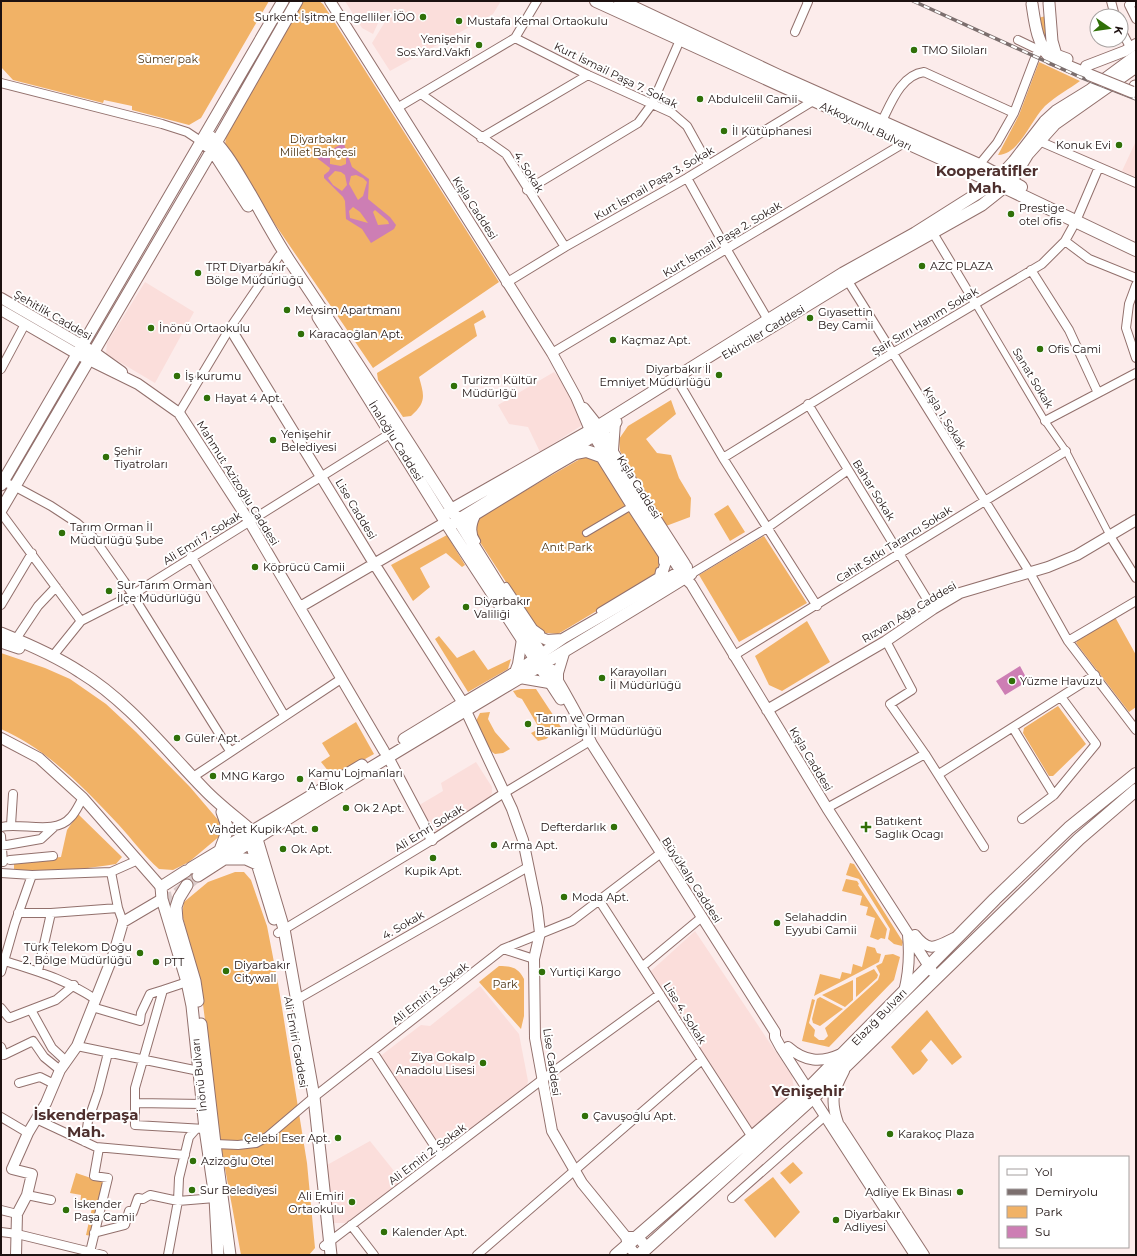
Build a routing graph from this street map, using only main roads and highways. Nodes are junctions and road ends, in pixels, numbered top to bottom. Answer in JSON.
{"nodes":[{"id":1,"x":283,"y":1,"type":"edge"},
{"id":2,"x":297,"y":1,"type":"edge"},
{"id":3,"x":596,"y":1,"type":"edge"},
{"id":4,"x":620,"y":1,"type":"edge"},
{"id":5,"x":1050,"y":2,"type":"edge"},
{"id":6,"x":1031,"y":3,"type":"edge"},
{"id":7,"x":1134,"y":49,"type":"edge"},
{"id":8,"x":1047,"y":53,"type":"junction"},
{"id":9,"x":1136,"y":67,"type":"edge"},
{"id":10,"x":1135,"y":89,"type":"edge"},
{"id":11,"x":1094,"y":91,"type":"junction"},
{"id":12,"x":204,"y":138,"type":"junction"},
{"id":13,"x":215,"y":146,"type":"junction"},
{"id":14,"x":1003,"y":182,"type":"junction"},
{"id":15,"x":1078,"y":218,"type":"junction"},
{"id":16,"x":1136,"y":241,"type":"edge"},
{"id":17,"x":1136,"y":250,"type":"edge"},
{"id":18,"x":845,"y":277,"type":"junction"},
{"id":19,"x":596,"y":431,"type":"junction"},
{"id":20,"x":2,"y":483,"type":"edge"},
{"id":21,"x":1,"y":512,"type":"edge"},
{"id":22,"x":449,"y":519,"type":"junction"},
{"id":23,"x":685,"y":573,"type":"road end"},
{"id":24,"x":1,"y":633,"type":"edge"},
{"id":25,"x":524,"y":635,"type":"junction"},
{"id":26,"x":1,"y":642,"type":"edge"},
{"id":27,"x":52,"y":656,"type":"junction"},
{"id":28,"x":541,"y":660,"type":"junction"},
{"id":29,"x":590,"y":741,"type":"road end"},
{"id":30,"x":1136,"y":774,"type":"edge"},
{"id":31,"x":205,"y":790,"type":"junction"},
{"id":32,"x":1136,"y":790,"type":"edge"},
{"id":33,"x":222,"y":812,"type":"junction"},
{"id":34,"x":251,"y":837,"type":"junction"},
{"id":35,"x":222,"y":855,"type":"junction"},
{"id":36,"x":257,"y":864,"type":"junction"},
{"id":37,"x":187,"y":885,"type":"dead end"},
{"id":38,"x":281,"y":931,"type":"junction"},
{"id":39,"x":813,"y":1091,"type":"junction"},
{"id":40,"x":326,"y":1248,"type":"edge"},
{"id":41,"x":641,"y":1253,"type":"edge"},
{"id":42,"x":218,"y":1255,"type":"edge"},
{"id":43,"x":230,"y":1255,"type":"edge"},
{"id":44,"x":331,"y":1255,"type":"edge"},
{"id":45,"x":616,"y":1255,"type":"edge"}],
"edges":[{"from":1,"to":12,"type":"main road"},
{"from":2,"to":13,"type":"main road"},
{"from":3,"to":14,"type":"main road","name":"Akkoyunlu Bulvarı"},
{"from":4,"to":14,"type":"main road","name":"Akkoyunlu Bulvarı"},
{"from":5,"to":6,"type":"main road"},
{"from":5,"to":8,"type":"main road"},
{"from":6,"to":8,"type":"main road"},
{"from":7,"to":11,"type":"main road"},
{"from":8,"to":10,"type":"main road","bridge":true},
{"from":9,"to":11,"type":"main road"},
{"from":11,"to":14,"type":"main road","name":"Ekinciler Caddesi"},
{"from":11,"to":14,"type":"main road","name":"Ekinciler Caddesi"},
{"from":12,"to":13,"type":"main road","name":"İnaloğlu Caddesi"},
{"from":12,"to":20,"type":"main road"},
{"from":13,"to":21,"type":"main road"},
{"from":13,"to":22,"type":"main road","name":"İnaloğlu Caddesi"},
{"from":13,"to":22,"type":"main road","name":"İnaloğlu Caddesi"},
{"from":14,"to":15,"type":"main road","name":"Akkoyunlu Bulvarı"},
{"from":14,"to":18,"type":"main road","name":"Ekinciler Caddesi"},
{"from":14,"to":18,"type":"main road","name":"Ekinciler Caddesi"},
{"from":15,"to":16,"type":"main road","name":"Akkoyunlu Bulvarı"},
{"from":15,"to":17,"type":"main road","name":"Akkoyunlu Bulvarı"},
{"from":18,"to":19,"type":"main road","name":"Ekinciler Caddesi"},
{"from":18,"to":19,"type":"main road","name":"Ekinciler Caddesi"},
{"from":19,"to":22,"type":"main road","name":"Ekinciler Caddesi"},
{"from":19,"to":22,"type":"main road","name":"Ekinciler Caddesi"},
{"from":22,"to":25,"type":"main road","name":"İnaloğlu Caddesi"},
{"from":22,"to":25,"type":"main road"},
{"from":23,"to":28,"type":"main road"},
{"from":24,"to":27,"type":"main road"},
{"from":25,"to":28,"type":"main road"},
{"from":26,"to":27,"type":"main road"},
{"from":27,"to":31,"type":"main road"},
{"from":28,"to":29,"type":"main road"},
{"from":28,"to":34,"type":"main road"},
{"from":30,"to":39,"type":"main road","name":"Elazığ Bulvarı"},
{"from":31,"to":33,"type":"main road"},
{"from":31,"to":34,"type":"main road"},
{"from":32,"to":39,"type":"main road","name":"Elazığ Bulvarı"},
{"from":33,"to":34,"type":"main road"},
{"from":33,"to":35,"type":"main road"},
{"from":34,"to":35,"type":"main road"},
{"from":34,"to":36,"type":"main road","name":"Ali Emiri Caddesi"},
{"from":34,"to":38,"type":"main road"},
{"from":35,"to":36,"type":"main road"},
{"from":35,"to":42,"type":"main road","name":"İnönü Bulvarı"},
{"from":36,"to":38,"type":"main road","name":"Ali Emiri Caddesi"},
{"from":37,"to":43,"type":"main road"},
{"from":38,"to":40,"type":"main road","name":"Ali Emiri Caddesi"},
{"from":39,"to":41,"type":"main road","name":"Elazığ Bulvarı"},
{"from":39,"to":45,"type":"main road","name":"Elazığ Bulvarı"},
{"from":40,"to":44,"type":"main road","name":"Ali Emiri Caddesi"}]}
